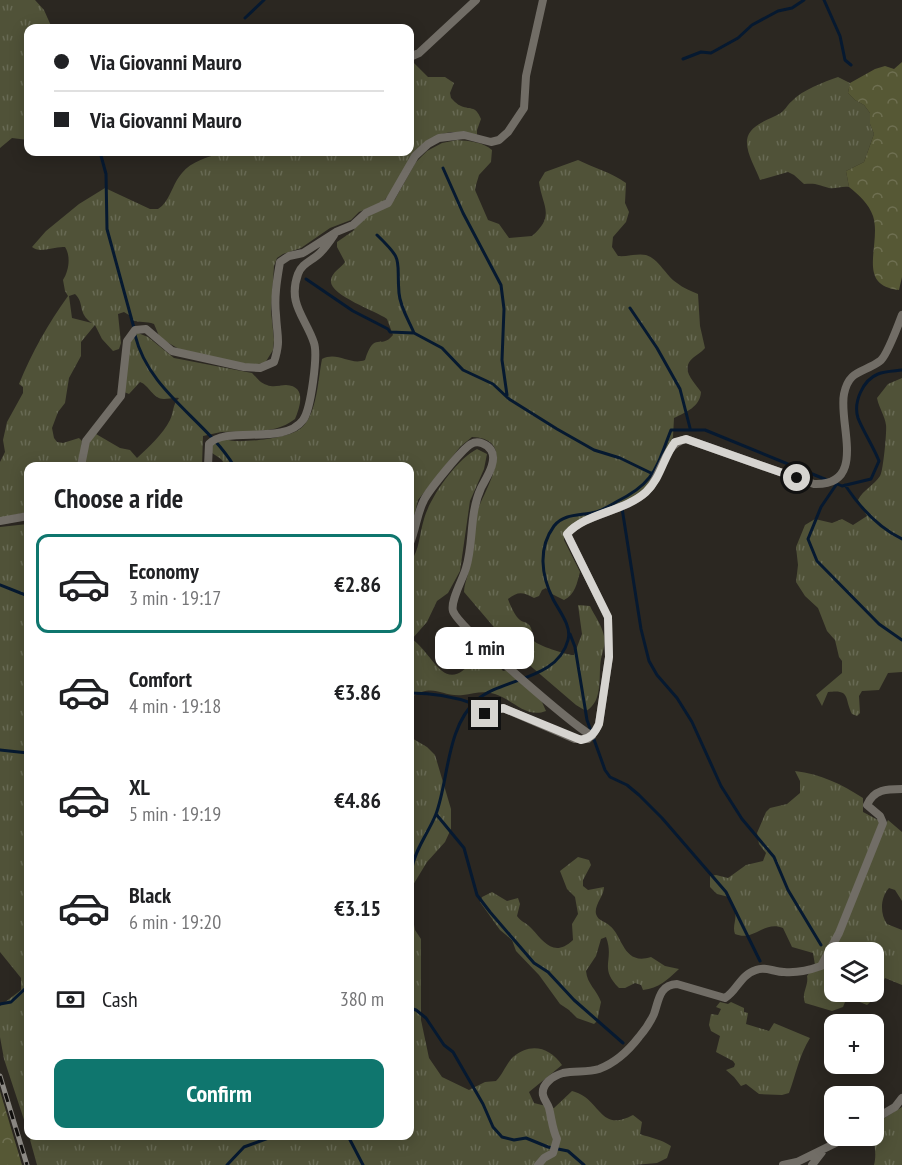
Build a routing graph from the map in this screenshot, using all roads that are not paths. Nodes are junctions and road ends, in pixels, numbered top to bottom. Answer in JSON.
{"nodes":[{"id":1,"x":476,"y":0,"type":"edge"},
{"id":2,"x":543,"y":0,"type":"edge"},
{"id":3,"x":414,"y":55,"type":"edge"},
{"id":4,"x":336,"y":232,"type":"junction"},
{"id":5,"x":902,"y":315,"type":"edge"},
{"id":6,"x":82,"y":462,"type":"edge"},
{"id":7,"x":208,"y":462,"type":"edge"},
{"id":8,"x":24,"y":517,"type":"edge"},
{"id":9,"x":0,"y":521,"type":"edge"},
{"id":10,"x":414,"y":530,"type":"edge"},
{"id":11,"x":485,"y":714,"type":"dead end"},
{"id":12,"x":592,"y":736,"type":"junction"},
{"id":13,"x":902,"y":789,"type":"edge"},
{"id":14,"x":902,"y":1098,"type":"edge"},
{"id":15,"x":884,"y":1114,"type":"edge"},
{"id":16,"x":831,"y":1146,"type":"edge"},
{"id":17,"x":832,"y":1146,"type":"edge"},
{"id":18,"x":538,"y":1165,"type":"edge"},
{"id":19,"x":783,"y":1165,"type":"edge"},
{"id":20,"x":812,"y":1165,"type":"edge"}],
"edges":[{"from":1,"to":3,"type":"street"},
{"from":2,"to":4,"type":"street"},
{"from":4,"to":6,"type":"street"},
{"from":4,"to":7,"type":"street"},
{"from":5,"to":12,"type":"street"},
{"from":8,"to":9,"type":"street"},
{"from":10,"to":12,"type":"street"},
{"from":11,"to":12,"type":"street"},
{"from":13,"to":18,"type":"street"},
{"from":14,"to":15,"type":"street"},
{"from":16,"to":19,"type":"street"},
{"from":17,"to":20,"type":"street"}]}
